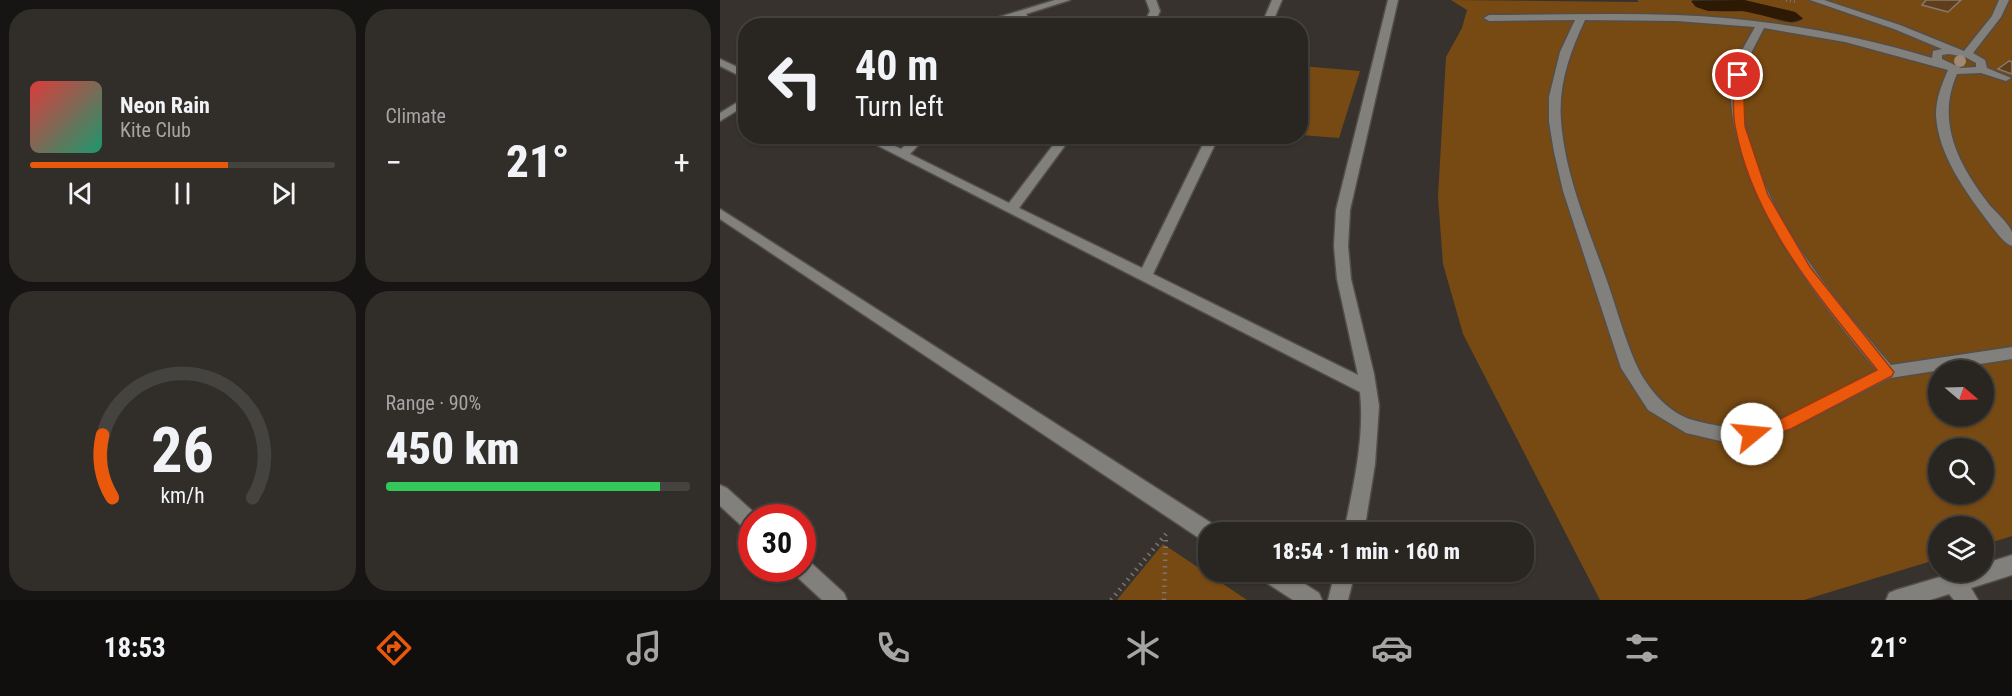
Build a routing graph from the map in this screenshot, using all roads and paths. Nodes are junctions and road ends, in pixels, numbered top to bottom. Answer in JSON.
{"nodes":[{"id":1,"x":1065,"y":0,"type":"edge"},
{"id":2,"x":1151,"y":0,"type":"edge"},
{"id":3,"x":1277,"y":0,"type":"edge"},
{"id":4,"x":1393,"y":0,"type":"edge"},
{"id":5,"x":1815,"y":0,"type":"edge"},
{"id":6,"x":2004,"y":0,"type":"edge"},
{"id":7,"x":1021,"y":13,"type":"junction"},
{"id":8,"x":1003,"y":18,"type":"edge"},
{"id":9,"x":1024,"y":18,"type":"edge"},
{"id":10,"x":1152,"y":18,"type":"edge"},
{"id":11,"x":1269,"y":18,"type":"edge"},
{"id":12,"x":1489,"y":18,"type":"dead end"},
{"id":13,"x":1581,"y":18,"type":"junction"},
{"id":14,"x":1760,"y":26,"type":"junction"},
{"id":15,"x":1955,"y":51,"type":"junction"},
{"id":16,"x":1967,"y":54,"type":"junction"},
{"id":17,"x":720,"y":62,"type":"edge"},
{"id":18,"x":1948,"y":67,"type":"junction"},
{"id":19,"x":1982,"y":70,"type":"junction"},
{"id":20,"x":738,"y":72,"type":"edge"},
{"id":21,"x":2006,"y":78,"type":"dead end"},
{"id":22,"x":738,"y":106,"type":"edge"},
{"id":23,"x":720,"y":118,"type":"edge"},
{"id":24,"x":881,"y":144,"type":"edge"},
{"id":25,"x":913,"y":144,"type":"edge"},
{"id":26,"x":1060,"y":144,"type":"edge"},
{"id":27,"x":1209,"y":144,"type":"edge"},
{"id":28,"x":902,"y":155,"type":"junction"},
{"id":29,"x":1011,"y":210,"type":"junction"},
{"id":30,"x":720,"y":213,"type":"edge"},
{"id":31,"x":2012,"y":240,"type":"edge"},
{"id":32,"x":1145,"y":276,"type":"junction"},
{"id":33,"x":2012,"y":353,"type":"edge"},
{"id":34,"x":1887,"y":372,"type":"junction"},
{"id":35,"x":1368,"y":388,"type":"junction"},
{"id":36,"x":720,"y":495,"type":"edge"},
{"id":37,"x":738,"y":511,"type":"edge"},
{"id":38,"x":1182,"y":515,"type":"junction"},
{"id":39,"x":1356,"y":522,"type":"edge"},
{"id":40,"x":1198,"y":526,"type":"edge"},
{"id":41,"x":1166,"y":534,"type":"junction"},
{"id":42,"x":2012,"y":565,"type":"edge"},
{"id":43,"x":816,"y":581,"type":"edge"},
{"id":44,"x":1284,"y":582,"type":"edge"},
{"id":45,"x":1342,"y":582,"type":"edge"},
{"id":46,"x":1952,"y":583,"type":"junction"},
{"id":47,"x":837,"y":600,"type":"edge"},
{"id":48,"x":1111,"y":600,"type":"edge"},
{"id":49,"x":1164,"y":600,"type":"edge"},
{"id":50,"x":1312,"y":600,"type":"edge"},
{"id":51,"x":1338,"y":600,"type":"edge"},
{"id":52,"x":1896,"y":600,"type":"edge"},
{"id":53,"x":1968,"y":600,"type":"edge"}],
"edges":[{"from":1,"to":7,"type":"street"},
{"from":2,"to":10,"type":"street"},
{"from":3,"to":11,"type":"street"},
{"from":4,"to":35,"type":"street"},
{"from":5,"to":15,"type":"street"},
{"from":6,"to":16,"type":"street"},
{"from":7,"to":8,"type":"street"},
{"from":7,"to":9,"type":"street"},
{"from":12,"to":13,"type":"street"},
{"from":13,"to":14,"type":"street"},
{"from":13,"to":34,"type":"street"},
{"from":14,"to":18,"type":"street"},
{"from":14,"to":34,"type":"street"},
{"from":15,"to":16,"type":"street"},
{"from":15,"to":18,"type":"street"},
{"from":16,"to":19,"type":"street"},
{"from":17,"to":20,"type":"street"},
{"from":18,"to":19,"type":"street"},
{"from":18,"to":31,"type":"street"},
{"from":19,"to":21,"type":"street"},
{"from":22,"to":23,"type":"street"},
{"from":24,"to":28,"type":"street"},
{"from":25,"to":28,"type":"street"},
{"from":26,"to":29,"type":"street"},
{"from":27,"to":32,"type":"street"},
{"from":28,"to":29,"type":"street"},
{"from":29,"to":32,"type":"street"},
{"from":30,"to":38,"type":"street"},
{"from":32,"to":35,"type":"street"},
{"from":33,"to":34,"type":"street"},
{"from":35,"to":39,"type":"street"},
{"from":36,"to":37,"type":"street"},
{"from":38,"to":40,"type":"street"},
{"from":38,"to":41,"type":"path"},
{"from":41,"to":48,"type":"path"},
{"from":41,"to":49,"type":"path"},
{"from":42,"to":46,"type":"street"},
{"from":43,"to":47,"type":"street"},
{"from":44,"to":50,"type":"street"},
{"from":45,"to":51,"type":"street"},
{"from":46,"to":52,"type":"street"},
{"from":46,"to":53,"type":"street"}]}
